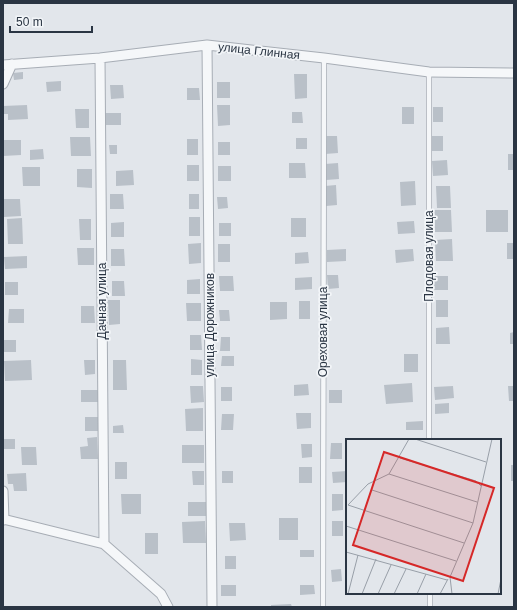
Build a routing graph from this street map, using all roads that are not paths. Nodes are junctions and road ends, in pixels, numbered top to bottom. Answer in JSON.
{"nodes":[{"id":1,"x":208,"y":45,"type":"junction"},
{"id":2,"x":100,"y":58,"type":"junction"},
{"id":3,"x":324,"y":58,"type":"junction"},
{"id":4,"x":7,"y":64,"type":"edge"},
{"id":5,"x":429,"y":72,"type":"junction"},
{"id":6,"x":514,"y":73,"type":"edge"},
{"id":7,"x":3,"y":84,"type":"edge"},
{"id":8,"x":429,"y":439,"type":"edge"},
{"id":9,"x":3,"y":491,"type":"edge"},
{"id":10,"x":3,"y":519,"type":"edge"},
{"id":11,"x":104,"y":544,"type":"junction"},
{"id":12,"x":430,"y":594,"type":"edge"},
{"id":13,"x":212,"y":606,"type":"dead end"},
{"id":14,"x":168,"y":607,"type":"edge"},
{"id":15,"x":323,"y":607,"type":"edge"},
{"id":16,"x":430,"y":607,"type":"edge"}],
"edges":[{"from":1,"to":2,"type":"street","name":"улица Глинная"},
{"from":1,"to":3,"type":"street","name":"улица Глинная"},
{"from":1,"to":13,"type":"street","name":"улица Дорожников"},
{"from":2,"to":4,"type":"street","name":"улица Глинная"},
{"from":2,"to":11,"type":"street","name":"Дачная улица"},
{"from":3,"to":5,"type":"street","name":"улица Глинная"},
{"from":3,"to":15,"type":"lane","name":"Ореховая улица"},
{"from":4,"to":7,"type":"street"},
{"from":5,"to":6,"type":"street","name":"улица Глинная"},
{"from":5,"to":8,"type":"lane","name":"Плодовая улица"},
{"from":9,"to":10,"type":"street"},
{"from":10,"to":11,"type":"street"},
{"from":11,"to":14,"type":"street"},
{"from":12,"to":16,"type":"lane"}]}
